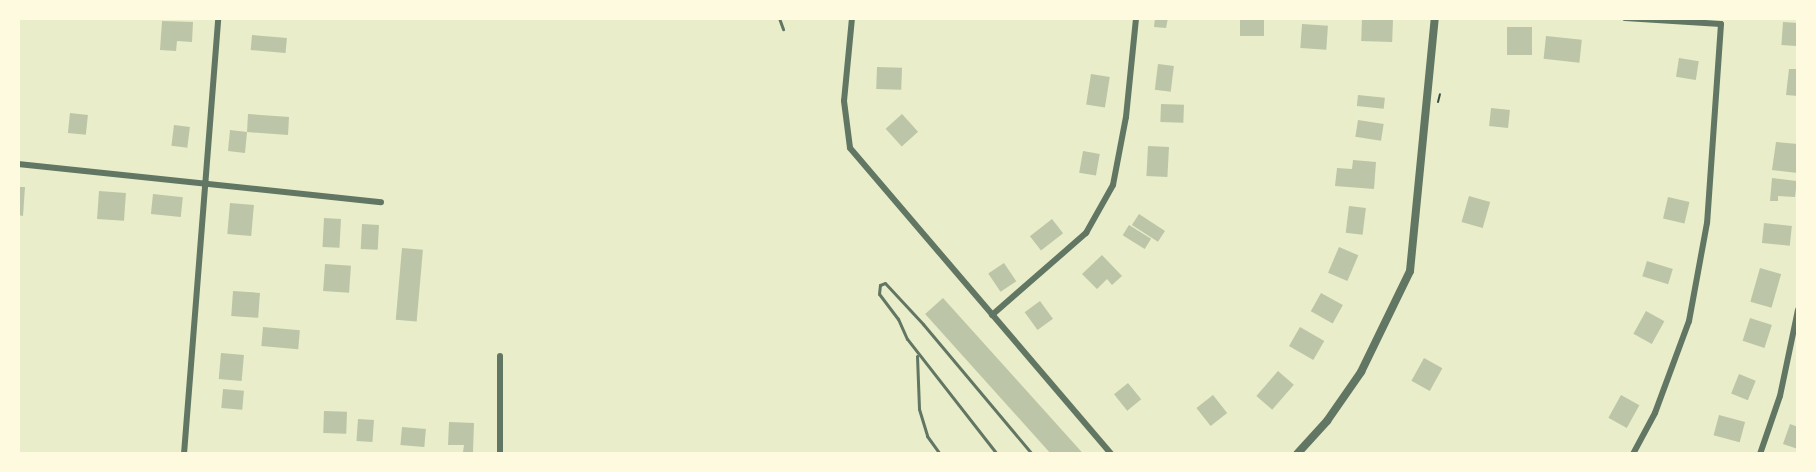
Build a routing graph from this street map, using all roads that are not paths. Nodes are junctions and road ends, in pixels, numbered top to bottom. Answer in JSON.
{"nodes":[{"id":1,"x":218,"y":18,"type":"edge"},
{"id":2,"x":779,"y":18,"type":"edge"},
{"id":3,"x":852,"y":18,"type":"edge"},
{"id":4,"x":1136,"y":18,"type":"edge"},
{"id":5,"x":1435,"y":18,"type":"edge"},
{"id":6,"x":1625,"y":18,"type":"edge"},
{"id":7,"x":783,"y":29,"type":"dead end"},
{"id":8,"x":18,"y":164,"type":"edge"},
{"id":9,"x":206,"y":186,"type":"junction"},
{"id":10,"x":381,"y":202,"type":"dead end"},
{"id":11,"x":1798,"y":310,"type":"edge"},
{"id":12,"x":992,"y":315,"type":"junction"},
{"id":13,"x":917,"y":354,"type":"junction"},
{"id":14,"x":500,"y":356,"type":"dead end"},
{"id":15,"x":184,"y":454,"type":"edge"},
{"id":16,"x":500,"y":454,"type":"edge"},
{"id":17,"x":939,"y":454,"type":"edge"},
{"id":18,"x":997,"y":454,"type":"edge"},
{"id":19,"x":1032,"y":454,"type":"edge"},
{"id":20,"x":1111,"y":454,"type":"edge"},
{"id":21,"x":1297,"y":454,"type":"edge"},
{"id":22,"x":1633,"y":454,"type":"edge"},
{"id":23,"x":1760,"y":454,"type":"edge"}],
"edges":[{"from":1,"to":9,"type":"street"},
{"from":2,"to":7,"type":"lane"},
{"from":3,"to":12,"type":"street"},
{"from":4,"to":12,"type":"street"},
{"from":5,"to":21,"type":"street"},
{"from":6,"to":22,"type":"street"},
{"from":8,"to":9,"type":"street"},
{"from":9,"to":10,"type":"street"},
{"from":9,"to":15,"type":"street"},
{"from":11,"to":23,"type":"street"},
{"from":12,"to":20,"type":"street"},
{"from":13,"to":17,"type":"lane"},
{"from":13,"to":18,"type":"lane"},
{"from":13,"to":19,"type":"lane"},
{"from":14,"to":16,"type":"street"}]}
